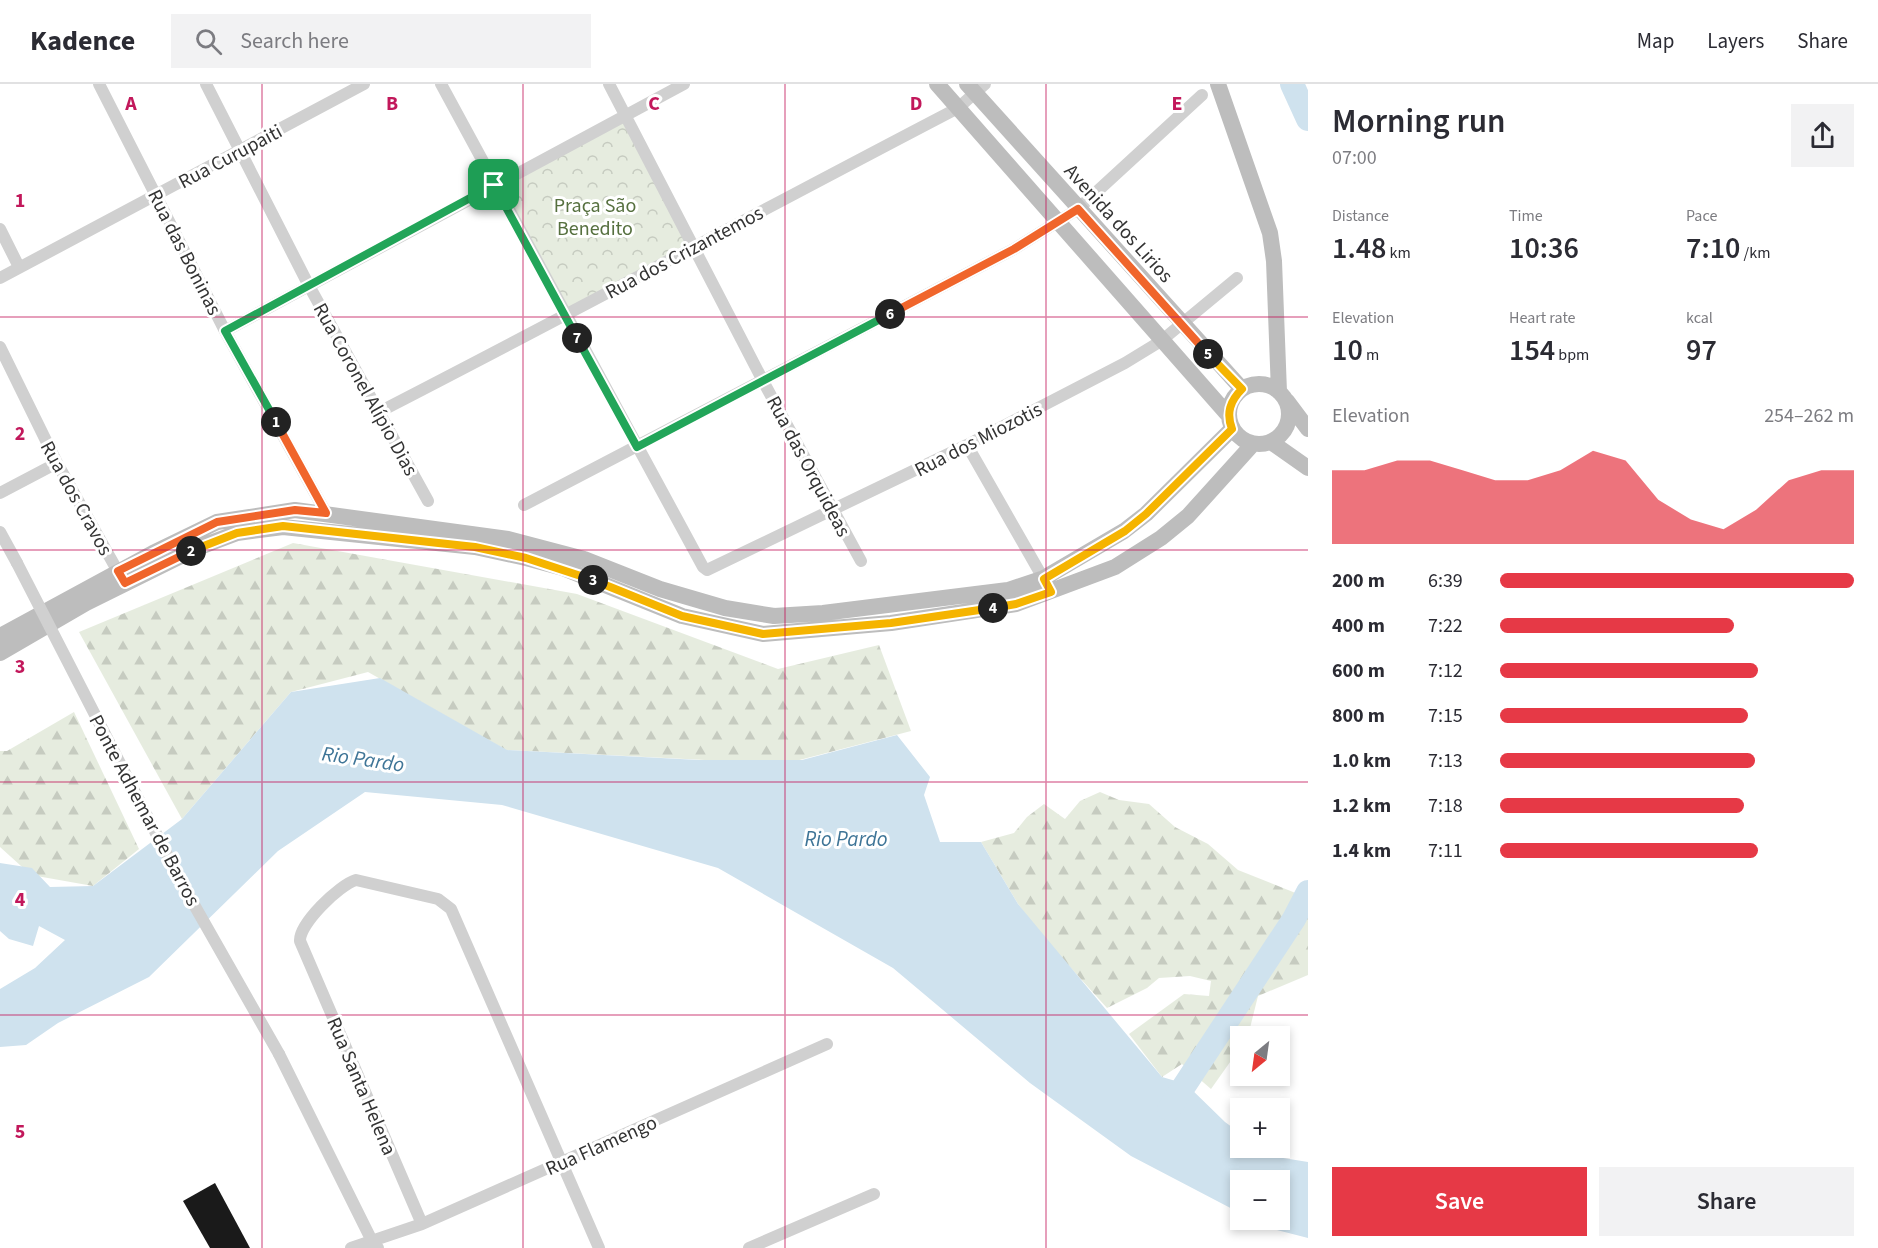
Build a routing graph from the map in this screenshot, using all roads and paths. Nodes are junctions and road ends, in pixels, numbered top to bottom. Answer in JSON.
{"nodes":[{"id":1,"x":99,"y":84,"type":"edge"},
{"id":2,"x":206,"y":84,"type":"edge"},
{"id":3,"x":364,"y":84,"type":"edge"},
{"id":4,"x":441,"y":84,"type":"edge"},
{"id":5,"x":609,"y":84,"type":"edge"},
{"id":6,"x":684,"y":84,"type":"edge"},
{"id":7,"x":937,"y":84,"type":"edge"},
{"id":8,"x":1218,"y":84,"type":"edge"},
{"id":9,"x":976,"y":87,"type":"edge"},
{"id":10,"x":1202,"y":95,"type":"dead end"},
{"id":11,"x":958,"y":108,"type":"junction"},
{"id":12,"x":624,"y":116,"type":"junction"},
{"id":13,"x":240,"y":150,"type":"junction"},
{"id":14,"x":494,"y":185,"type":"junction"},
{"id":15,"x":156,"y":196,"type":"junction"},
{"id":16,"x":1078,"y":209,"type":"junction"},
{"id":17,"x":1057,"y":222,"type":"junction"},
{"id":18,"x":0,"y":229,"type":"edge"},
{"id":19,"x":694,"y":245,"type":"junction"},
{"id":20,"x":19,"y":267,"type":"junction"},
{"id":21,"x":0,"y":278,"type":"edge"},
{"id":22,"x":1238,"y":278,"type":"dead end"},
{"id":23,"x":308,"y":284,"type":"junction"},
{"id":24,"x":565,"y":317,"type":"junction"},
{"id":25,"x":1181,"y":324,"type":"junction"},
{"id":26,"x":225,"y":331,"type":"junction"},
{"id":27,"x":1161,"y":341,"type":"junction"},
{"id":28,"x":1276,"y":344,"type":"junction"},
{"id":29,"x":0,"y":347,"type":"edge"},
{"id":30,"x":763,"y":381,"type":"junction"},
{"id":31,"x":1260,"y":384,"type":"junction"},
{"id":32,"x":1242,"y":389,"type":"junction"},
{"id":33,"x":1282,"y":396,"type":"junction"},
{"id":34,"x":377,"y":413,"type":"junction"},
{"id":35,"x":1230,"y":422,"type":"junction"},
{"id":36,"x":1308,"y":429,"type":"edge"},
{"id":37,"x":1271,"y":442,"type":"junction"},
{"id":38,"x":1253,"y":444,"type":"junction"},
{"id":39,"x":967,"y":445,"type":"junction"},
{"id":40,"x":637,"y":447,"type":"junction"},
{"id":41,"x":57,"y":464,"type":"junction"},
{"id":42,"x":1308,"y":468,"type":"edge"},
{"id":43,"x":0,"y":493,"type":"edge"},
{"id":44,"x":428,"y":501,"type":"dead end"},
{"id":45,"x":524,"y":505,"type":"dead end"},
{"id":46,"x":832,"y":510,"type":"junction"},
{"id":47,"x":326,"y":513,"type":"junction"},
{"id":48,"x":0,"y":532,"type":"edge"},
{"id":49,"x":4,"y":548,"type":"edge"},
{"id":50,"x":861,"y":561,"type":"dead end"},
{"id":51,"x":121,"y":577,"type":"junction"},
{"id":52,"x":1048,"y":585,"type":"junction"},
{"id":53,"x":0,"y":636,"type":"edge"},
{"id":54,"x":0,"y":653,"type":"edge"},
{"id":55,"x":827,"y":1044,"type":"dead end"},
{"id":56,"x":562,"y":1163,"type":"junction"},
{"id":57,"x":874,"y":1194,"type":"dead end"},
{"id":58,"x":422,"y":1224,"type":"junction"},
{"id":59,"x":375,"y":1244,"type":"edge"},
{"id":60,"x":351,"y":1248,"type":"edge"},
{"id":61,"x":599,"y":1248,"type":"edge"},
{"id":62,"x":749,"y":1248,"type":"edge"}],
"edges":[{"from":1,"to":15,"type":"street","name":"Rua das Boninas"},
{"from":2,"to":13,"type":"street","name":"Rua Coronel Alípio Dias"},
{"from":3,"to":13,"type":"street","name":"Rua Curupaiti"},
{"from":4,"to":14,"type":"street"},
{"from":5,"to":12,"type":"street","name":"Rua das Orquideas"},
{"from":6,"to":12,"type":"street"},
{"from":7,"to":11,"type":"main road"},
{"from":8,"to":28,"type":"main road"},
{"from":9,"to":11,"type":"street","name":"Rua dos Crizantemos"},
{"from":9,"to":16,"type":"main road","name":"Avenida dos Lirios"},
{"from":10,"to":16,"type":"street"},
{"from":11,"to":17,"type":"main road"},
{"from":11,"to":19,"type":"street","name":"Rua dos Crizantemos"},
{"from":12,"to":14,"type":"street"},
{"from":12,"to":19,"type":"street","name":"Rua das Orquideas"},
{"from":13,"to":15,"type":"street","name":"Rua Curupaiti"},
{"from":13,"to":23,"type":"street","name":"Rua Coronel Alípio Dias"},
{"from":14,"to":23,"type":"street"},
{"from":14,"to":24,"type":"street"},
{"from":15,"to":20,"type":"street","name":"Rua Curupaiti"},
{"from":15,"to":26,"type":"street","name":"Rua das Boninas"},
{"from":16,"to":17,"type":"street"},
{"from":16,"to":25,"type":"main road","name":"Avenida dos Lirios"},
{"from":17,"to":27,"type":"main road"},
{"from":17,"to":30,"type":"street"},
{"from":18,"to":20,"type":"street"},
{"from":19,"to":24,"type":"street","name":"Rua dos Crizantemos"},
{"from":19,"to":30,"type":"street","name":"Rua das Orquideas"},
{"from":20,"to":21,"type":"street","name":"Rua Curupaiti"},
{"from":22,"to":25,"type":"street","name":"Rua dos Miozotis"},
{"from":23,"to":26,"type":"street"},
{"from":23,"to":34,"type":"street","name":"Rua Coronel Alípio Dias"},
{"from":24,"to":34,"type":"street","name":"Rua dos Crizantemos"},
{"from":24,"to":40,"type":"street"},
{"from":25,"to":27,"type":"street","name":"Rua dos Miozotis"},
{"from":25,"to":32,"type":"main road","name":"Avenida dos Lirios"},
{"from":26,"to":47,"type":"street","name":"Rua das Boninas"},
{"from":27,"to":35,"type":"main road"},
{"from":27,"to":39,"type":"street","name":"Rua dos Miozotis"},
{"from":28,"to":31,"type":"main road"},
{"from":28,"to":33,"type":"main road"},
{"from":29,"to":41,"type":"street","name":"Rua dos Cravos"},
{"from":30,"to":40,"type":"street"},
{"from":30,"to":46,"type":"street","name":"Rua das Orquideas"},
{"from":31,"to":32,"type":"main road"},
{"from":31,"to":33,"type":"main road"},
{"from":32,"to":35,"type":"main road"},
{"from":33,"to":36,"type":"main road"},
{"from":33,"to":37,"type":"main road"},
{"from":34,"to":44,"type":"street","name":"Rua Coronel Alípio Dias"},
{"from":35,"to":38,"type":"main road"},
{"from":35,"to":52,"type":"main road"},
{"from":37,"to":38,"type":"main road"},
{"from":37,"to":42,"type":"main road"},
{"from":38,"to":52,"type":"main road"},
{"from":39,"to":46,"type":"street","name":"Rua dos Miozotis"},
{"from":39,"to":52,"type":"street"},
{"from":40,"to":45,"type":"street"},
{"from":40,"to":46,"type":"street","name":"Rua dos Miozotis"},
{"from":41,"to":43,"type":"street"},
{"from":41,"to":51,"type":"street","name":"Rua dos Cravos"},
{"from":46,"to":50,"type":"street","name":"Rua das Orquideas"},
{"from":47,"to":51,"type":"main road"},
{"from":47,"to":52,"type":"main road"},
{"from":48,"to":49,"type":"street","name":"Ponte Adhemar de Barros"},
{"from":49,"to":59,"type":"street","name":"Ponte Adhemar de Barros","bridge":true},
{"from":51,"to":52,"type":"main road"},
{"from":51,"to":53,"type":"main road"},
{"from":51,"to":54,"type":"main road"},
{"from":55,"to":56,"type":"street","name":"Rua Flamengo"},
{"from":56,"to":58,"type":"street","name":"Rua Flamengo"},
{"from":56,"to":58,"type":"street","name":"Rua Santa Helena"},
{"from":56,"to":61,"type":"street"},
{"from":57,"to":62,"type":"street"},
{"from":58,"to":59,"type":"street","name":"Rua Flamengo"},
{"from":59,"to":60,"type":"street","name":"Rua Flamengo"}]}
